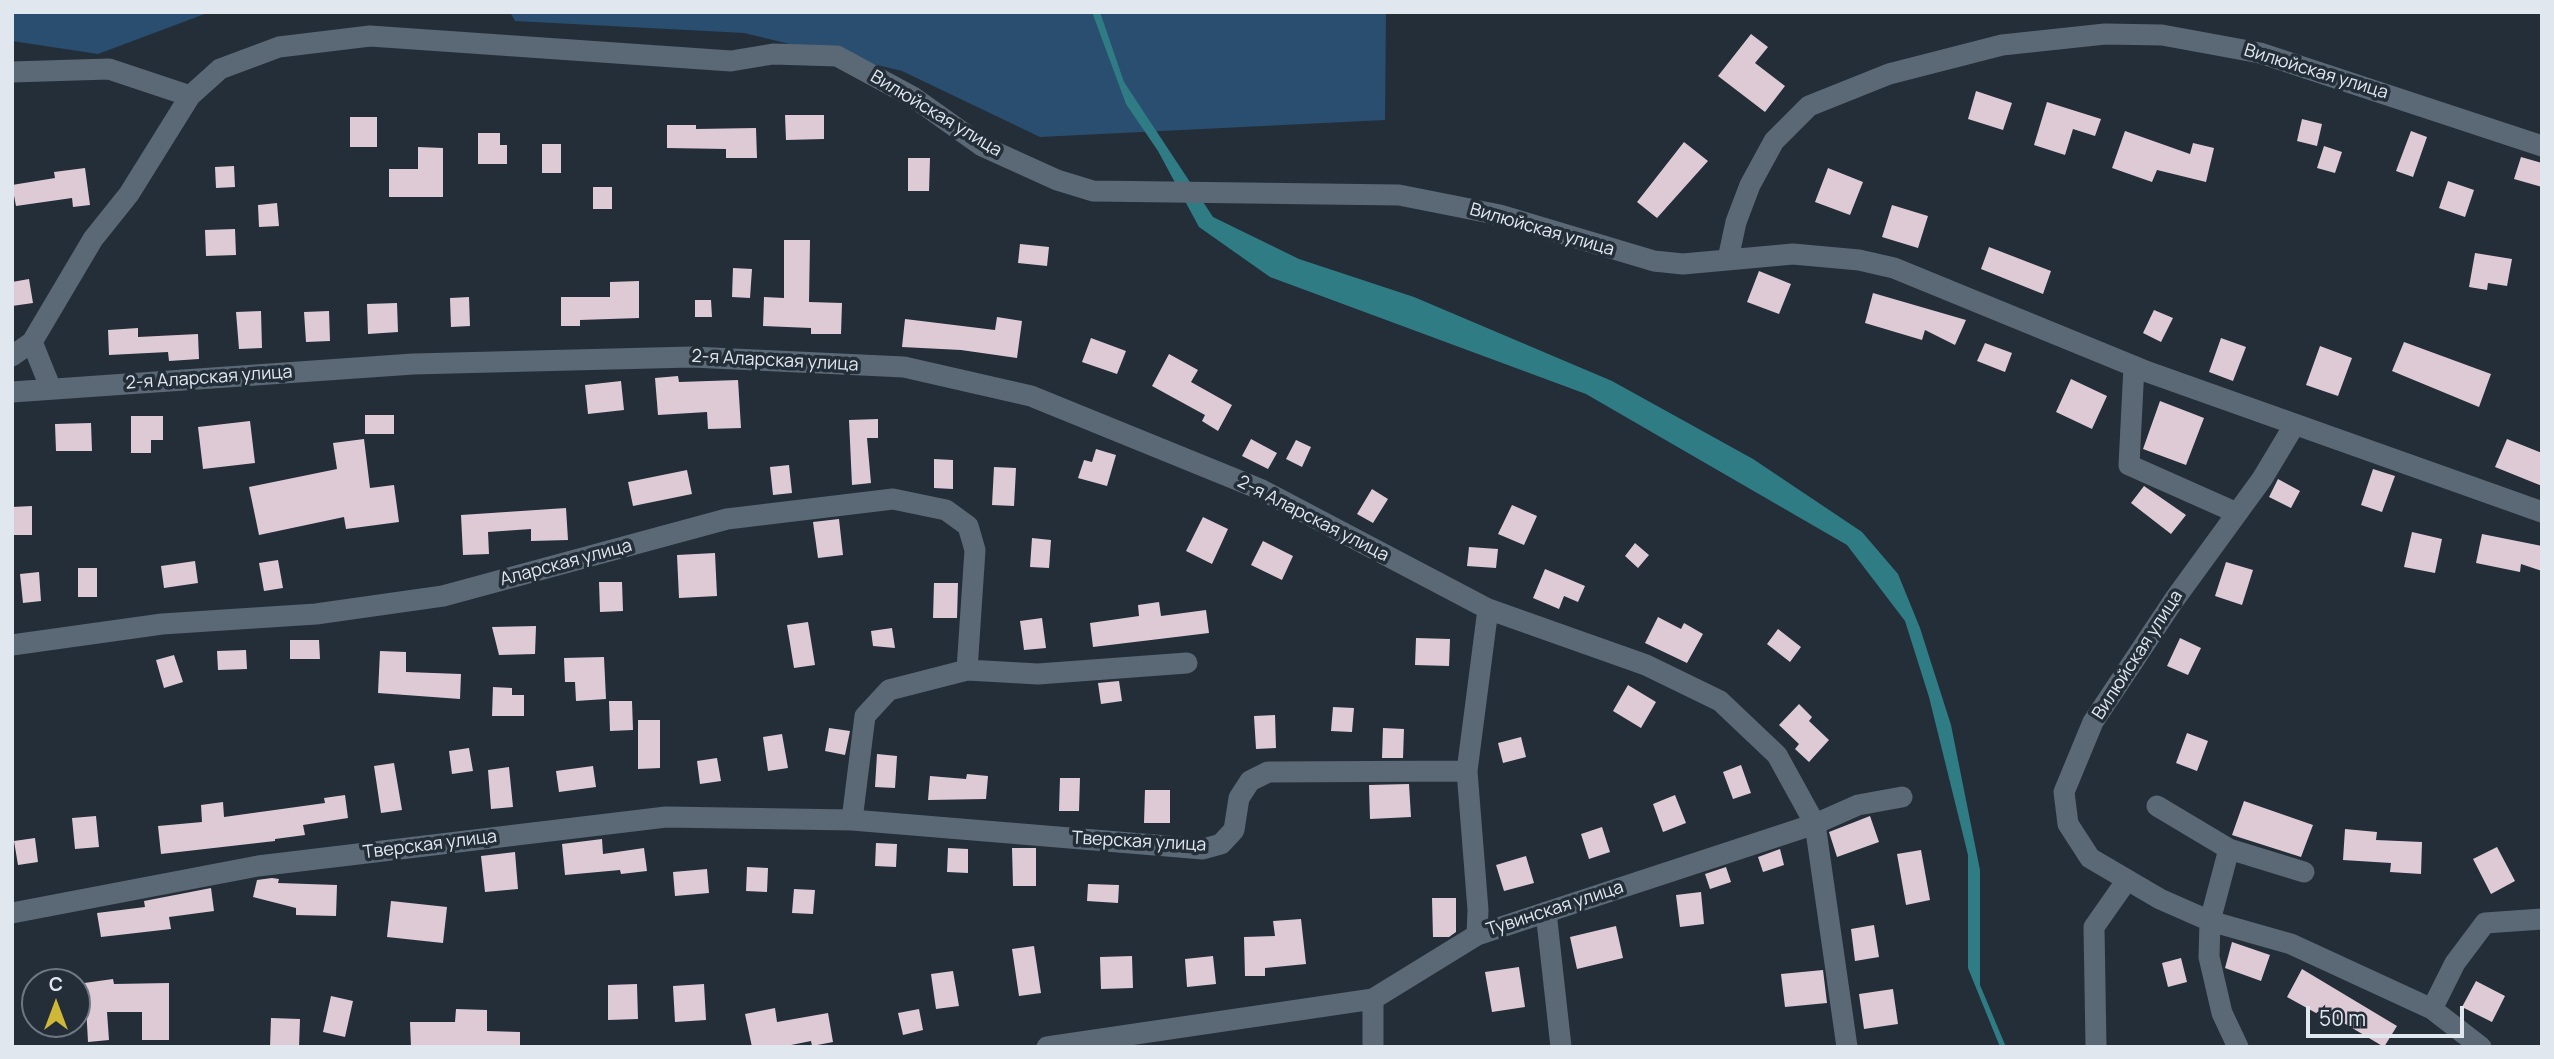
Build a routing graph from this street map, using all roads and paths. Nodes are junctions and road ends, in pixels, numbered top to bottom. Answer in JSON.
{"nodes":[{"id":1,"x":12,"y":72,"type":"edge"},
{"id":2,"x":190,"y":96,"type":"junction"},
{"id":3,"x":2542,"y":146,"type":"edge"},
{"id":4,"x":1728,"y":259,"type":"junction"},
{"id":5,"x":32,"y":342,"type":"junction"},
{"id":6,"x":12,"y":356,"type":"edge"},
{"id":7,"x":2134,"y":366,"type":"junction"},
{"id":8,"x":51,"y":389,"type":"junction"},
{"id":9,"x":12,"y":392,"type":"edge"},
{"id":10,"x":2295,"y":424,"type":"junction"},
{"id":11,"x":2542,"y":512,"type":"edge"},
{"id":12,"x":2236,"y":513,"type":"junction"},
{"id":13,"x":1488,"y":609,"type":"junction"},
{"id":14,"x":12,"y":645,"type":"edge"},
{"id":15,"x":1187,"y":663,"type":"dead end"},
{"id":16,"x":967,"y":670,"type":"junction"},
{"id":17,"x":1467,"y":771,"type":"junction"},
{"id":18,"x":1902,"y":797,"type":"dead end"},
{"id":19,"x":2157,"y":806,"type":"dead end"},
{"id":20,"x":852,"y":820,"type":"junction"},
{"id":21,"x":1815,"y":824,"type":"junction"},
{"id":22,"x":2229,"y":849,"type":"junction"},
{"id":23,"x":2305,"y":872,"type":"dead end"},
{"id":24,"x":2127,"y":880,"type":"junction"},
{"id":25,"x":1546,"y":912,"type":"junction"},
{"id":26,"x":12,"y":913,"type":"edge"},
{"id":27,"x":2542,"y":919,"type":"edge"},
{"id":28,"x":2210,"y":921,"type":"junction"},
{"id":29,"x":1477,"y":935,"type":"junction"},
{"id":30,"x":1373,"y":999,"type":"junction"},
{"id":31,"x":2432,"y":1009,"type":"junction"},
{"id":32,"x":1047,"y":1047,"type":"edge"},
{"id":33,"x":1373,"y":1047,"type":"edge"},
{"id":34,"x":1561,"y":1047,"type":"edge"},
{"id":35,"x":1847,"y":1047,"type":"edge"},
{"id":36,"x":2096,"y":1047,"type":"edge"},
{"id":37,"x":2238,"y":1047,"type":"edge"},
{"id":38,"x":2481,"y":1047,"type":"edge"}],
"edges":[{"from":1,"to":2,"type":"street"},
{"from":2,"to":4,"type":"street","name":"Вилюйская улица"},
{"from":2,"to":5,"type":"street","name":"Вилюйская улица"},
{"from":3,"to":4,"type":"street","name":"Вилюйская улица"},
{"from":4,"to":7,"type":"street","name":"Вилюйская улица"},
{"from":5,"to":6,"type":"street"},
{"from":5,"to":8,"type":"street"},
{"from":7,"to":10,"type":"street","name":"Вилюйская улица"},
{"from":7,"to":12,"type":"street"},
{"from":8,"to":9,"type":"street","name":"2-я Аларская улица"},
{"from":8,"to":13,"type":"street","name":"2-я Аларская улица"},
{"from":10,"to":11,"type":"street","name":"Вилюйская улица"},
{"from":10,"to":12,"type":"street","name":"Вилюйская улица"},
{"from":12,"to":24,"type":"street","name":"Вилюйская улица"},
{"from":13,"to":17,"type":"street"},
{"from":13,"to":21,"type":"street","name":"2-я Аларская улица"},
{"from":14,"to":16,"type":"street","name":"Аларская улица"},
{"from":15,"to":16,"type":"street"},
{"from":16,"to":20,"type":"street"},
{"from":17,"to":20,"type":"street","name":"Тверская улица"},
{"from":17,"to":29,"type":"street"},
{"from":18,"to":21,"type":"street","name":"Тувинская улица"},
{"from":19,"to":22,"type":"street"},
{"from":20,"to":26,"type":"street","name":"Тверская улица"},
{"from":21,"to":25,"type":"street","name":"Тувинская улица"},
{"from":21,"to":35,"type":"street"},
{"from":22,"to":23,"type":"street"},
{"from":22,"to":28,"type":"street"},
{"from":24,"to":28,"type":"street","name":"Вилюйская улица"},
{"from":24,"to":36,"type":"street"},
{"from":25,"to":29,"type":"street","name":"Тувинская улица"},
{"from":25,"to":34,"type":"street"},
{"from":27,"to":31,"type":"street"},
{"from":28,"to":31,"type":"street","name":"Вилюйская улица"},
{"from":28,"to":37,"type":"street"},
{"from":29,"to":30,"type":"street","name":"Тувинская улица"},
{"from":30,"to":32,"type":"street","name":"Тувинская улица"},
{"from":30,"to":33,"type":"street"},
{"from":31,"to":38,"type":"street","name":"Вилюйская улица"}]}
